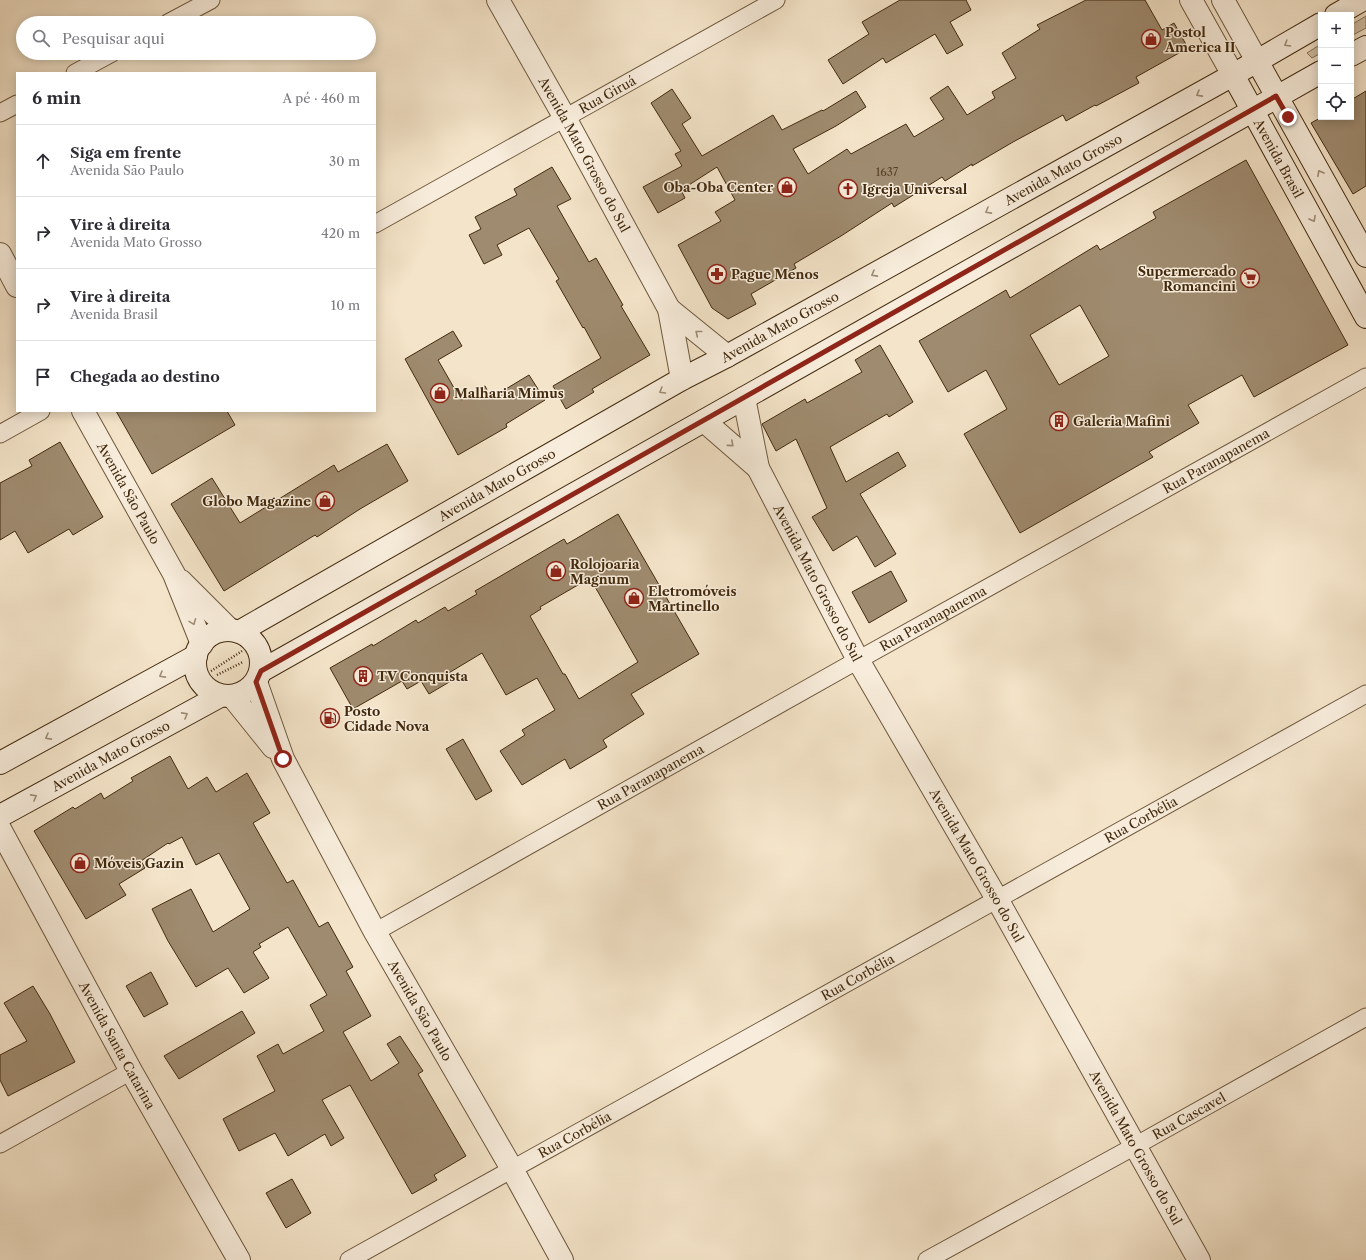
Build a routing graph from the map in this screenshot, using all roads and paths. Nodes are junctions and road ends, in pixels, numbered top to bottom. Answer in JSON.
{"nodes":[{"id":1,"x":211,"y":0,"type":"edge"},
{"id":2,"x":498,"y":0,"type":"edge"},
{"id":3,"x":776,"y":0,"type":"edge"},
{"id":4,"x":1191,"y":0,"type":"edge"},
{"id":5,"x":1223,"y":0,"type":"edge"},
{"id":6,"x":1362,"y":0,"type":"edge"},
{"id":7,"x":1341,"y":12,"type":"edge"},
{"id":8,"x":181,"y":16,"type":"edge"},
{"id":9,"x":1318,"y":26,"type":"edge"},
{"id":10,"x":1366,"y":47,"type":"edge"},
{"id":11,"x":1354,"y":53,"type":"edge"},
{"id":12,"x":99,"y":60,"type":"edge"},
{"id":13,"x":1257,"y":61,"type":"junction"},
{"id":14,"x":77,"y":72,"type":"edge"},
{"id":15,"x":1318,"y":74,"type":"edge"},
{"id":16,"x":1233,"y":75,"type":"junction"},
{"id":17,"x":1276,"y":96,"type":"junction"},
{"id":18,"x":16,"y":105,"type":"edge"},
{"id":19,"x":1253,"y":110,"type":"junction"},
{"id":20,"x":0,"y":113,"type":"edge"},
{"id":21,"x":565,"y":118,"type":"junction"},
{"id":22,"x":376,"y":223,"type":"edge"},
{"id":23,"x":0,"y":254,"type":"edge"},
{"id":24,"x":1366,"y":256,"type":"edge"},
{"id":25,"x":16,"y":284,"type":"edge"},
{"id":26,"x":669,"y":309,"type":"junction"},
{"id":27,"x":1366,"y":317,"type":"edge"},
{"id":28,"x":727,"y":356,"type":"junction"},
{"id":29,"x":1366,"y":377,"type":"edge"},
{"id":30,"x":682,"y":379,"type":"junction"},
{"id":31,"x":744,"y":398,"type":"junction"},
{"id":32,"x":39,"y":412,"type":"edge"},
{"id":33,"x":84,"y":412,"type":"edge"},
{"id":34,"x":704,"y":421,"type":"junction"},
{"id":35,"x":0,"y":434,"type":"edge"},
{"id":36,"x":758,"y":468,"type":"junction"},
{"id":37,"x":174,"y":574,"type":"junction"},
{"id":38,"x":235,"y":631,"type":"junction"},
{"id":39,"x":199,"y":650,"type":"junction"},
{"id":40,"x":858,"y":660,"type":"junction"},
{"id":41,"x":258,"y":676,"type":"junction"},
{"id":42,"x":1366,"y":694,"type":"edge"},
{"id":43,"x":226,"y":696,"type":"junction"},
{"id":44,"x":283,"y":759,"type":"junction"},
{"id":45,"x":0,"y":764,"type":"edge"},
{"id":46,"x":0,"y":816,"type":"edge"},
{"id":47,"x":0,"y":829,"type":"edge"},
{"id":48,"x":997,"y":899,"type":"junction"},
{"id":49,"x":375,"y":932,"type":"junction"},
{"id":50,"x":1366,"y":1017,"type":"edge"},
{"id":51,"x":131,"y":1071,"type":"junction"},
{"id":52,"x":0,"y":1144,"type":"edge"},
{"id":53,"x":1135,"y":1146,"type":"junction"},
{"id":54,"x":512,"y":1169,"type":"junction"},
{"id":55,"x":239,"y":1260,"type":"edge"},
{"id":56,"x":350,"y":1260,"type":"edge"},
{"id":57,"x":562,"y":1260,"type":"edge"},
{"id":58,"x":927,"y":1260,"type":"edge"},
{"id":59,"x":1199,"y":1260,"type":"edge"}],
"edges":[{"from":1,"to":8,"type":"street"},
{"from":2,"to":21,"type":"main road","name":"Avenida Mato Grosso do Sul"},
{"from":3,"to":21,"type":"street","name":"Rua Giruá"},
{"from":4,"to":16,"type":"main road","name":"Avenida Brasil"},
{"from":5,"to":13,"type":"main road"},
{"from":6,"to":7,"type":"main road"},
{"from":9,"to":13,"type":"main road","name":"Avenida Mato Grosso","one_way":true},
{"from":10,"to":11,"type":"main road"},
{"from":12,"to":14,"type":"street"},
{"from":13,"to":16,"type":"main road","name":"Avenida Mato Grosso"},
{"from":13,"to":17,"type":"main road"},
{"from":15,"to":17,"type":"main road"},
{"from":16,"to":19,"type":"main road","name":"Avenida Brasil"},
{"from":16,"to":28,"type":"main road","name":"Avenida Mato Grosso","one_way":true},
{"from":17,"to":19,"type":"main road"},
{"from":24,"to":17,"type":"main road","one_way":true},
{"from":18,"to":20,"type":"street"},
{"from":19,"to":27,"type":"main road","name":"Avenida Brasil","one_way":true},
{"from":19,"to":31,"type":"main road"},
{"from":21,"to":22,"type":"street","name":"Rua Giruá"},
{"from":21,"to":26,"type":"main road","name":"Avenida Mato Grosso do Sul"},
{"from":23,"to":25,"type":"main road"},
{"from":28,"to":26,"type":"main road","one_way":true},
{"from":26,"to":30,"type":"main road"},
{"from":28,"to":30,"type":"main road","name":"Avenida Mato Grosso"},
{"from":29,"to":40,"type":"street","name":"Rua Paranapanema"},
{"from":30,"to":38,"type":"main road","name":"Avenida Mato Grosso","one_way":true},
{"from":31,"to":34,"type":"main road"},
{"from":31,"to":36,"type":"main road"},
{"from":32,"to":35,"type":"street"},
{"from":33,"to":37,"type":"main road","name":"Avenida São Paulo"},
{"from":34,"to":36,"type":"main road","one_way":true},
{"from":34,"to":41,"type":"main road"},
{"from":36,"to":40,"type":"main road","name":"Avenida Mato Grosso do Sul"},
{"from":37,"to":38,"type":"main road","name":"Avenida São Paulo"},
{"from":37,"to":39,"type":"main road","name":"Avenida São Paulo","one_way":true},
{"from":38,"to":39,"type":"main road"},
{"from":38,"to":41,"type":"main road"},
{"from":39,"to":43,"type":"main road"},
{"from":39,"to":45,"type":"main road","one_way":true},
{"from":40,"to":48,"type":"main road","name":"Avenida Mato Grosso do Sul"},
{"from":40,"to":49,"type":"street","name":"Rua Paranapanema"},
{"from":41,"to":43,"type":"main road"},
{"from":41,"to":44,"type":"main road","name":"Avenida São Paulo"},
{"from":42,"to":48,"type":"street","name":"Rua Corbélia"},
{"from":43,"to":44,"type":"main road","name":"Avenida São Paulo"},
{"from":46,"to":43,"type":"main road","name":"Avenida Mato Grosso","one_way":true},
{"from":44,"to":49,"type":"main road","name":"Avenida São Paulo"},
{"from":47,"to":51,"type":"main road","name":"Avenida Santa Catarina"},
{"from":48,"to":53,"type":"main road","name":"Avenida Mato Grosso do Sul"},
{"from":48,"to":54,"type":"street","name":"Rua Corbélia"},
{"from":49,"to":54,"type":"main road","name":"Avenida São Paulo"},
{"from":50,"to":53,"type":"street","name":"Rua Cascavel"},
{"from":51,"to":52,"type":"street"},
{"from":51,"to":55,"type":"main road","name":"Avenida Santa Catarina"},
{"from":53,"to":58,"type":"street","name":"Rua Cascavel"},
{"from":53,"to":59,"type":"main road","name":"Avenida Mato Grosso do Sul"},
{"from":54,"to":56,"type":"street","name":"Rua Corbélia"},
{"from":54,"to":57,"type":"main road","name":"Avenida São Paulo"}]}
